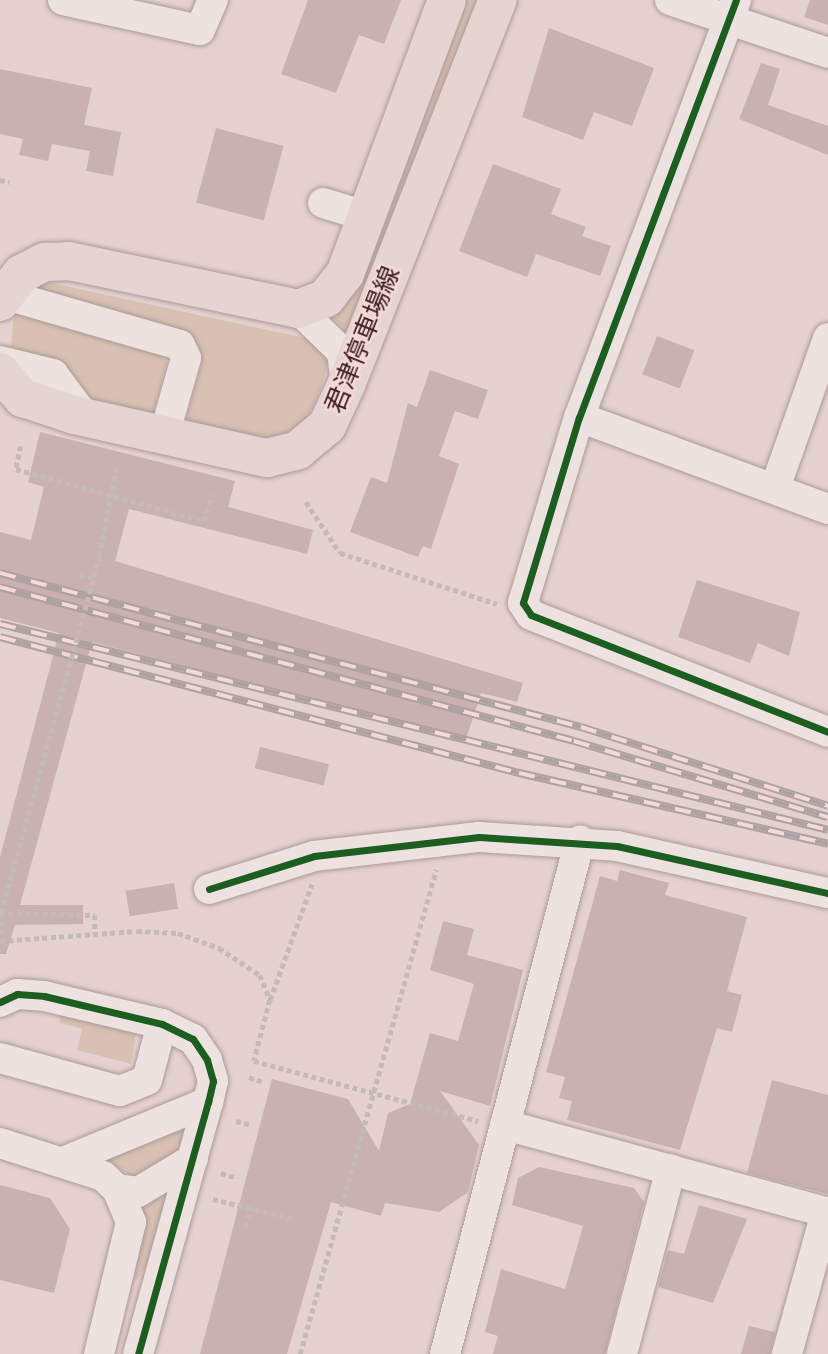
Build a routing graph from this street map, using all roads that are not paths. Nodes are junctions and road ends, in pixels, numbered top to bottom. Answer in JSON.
{"nodes":[{"id":1,"x":63,"y":0,"type":"edge"},
{"id":2,"x":213,"y":0,"type":"edge"},
{"id":3,"x":447,"y":0,"type":"edge"},
{"id":4,"x":498,"y":0,"type":"edge"},
{"id":5,"x":670,"y":0,"type":"edge"},
{"id":6,"x":733,"y":10,"type":"edge"},
{"id":7,"x":828,"y":53,"type":"edge"},
{"id":8,"x":323,"y":202,"type":"dead end"},
{"id":9,"x":366,"y":216,"type":"junction"},
{"id":10,"x":2,"y":298,"type":"edge"},
{"id":11,"x":298,"y":309,"type":"junction"},
{"id":12,"x":828,"y":338,"type":"edge"},
{"id":13,"x":0,"y":361,"type":"edge"},
{"id":14,"x":0,"y":372,"type":"edge"},
{"id":15,"x":346,"y":384,"type":"junction"},
{"id":16,"x":85,"y":417,"type":"junction"},
{"id":17,"x":579,"y":417,"type":"junction"},
{"id":18,"x":164,"y":436,"type":"junction"},
{"id":19,"x":775,"y":488,"type":"junction"},
{"id":20,"x":828,"y":509,"type":"edge"},
{"id":21,"x":828,"y":732,"type":"edge"},
{"id":22,"x":580,"y":840,"type":"junction"},
{"id":23,"x":209,"y":889,"type":"dead end"},
{"id":24,"x":828,"y":893,"type":"edge"},
{"id":25,"x":0,"y":1003,"type":"edge"},
{"id":26,"x":162,"y":1024,"type":"junction"},
{"id":27,"x":0,"y":1058,"type":"edge"},
{"id":28,"x":208,"y":1102,"type":"junction"},
{"id":29,"x":499,"y":1125,"type":"junction"},
{"id":30,"x":0,"y":1143,"type":"edge"},
{"id":31,"x":193,"y":1158,"type":"junction"},
{"id":32,"x":65,"y":1161,"type":"junction"},
{"id":33,"x":671,"y":1169,"type":"junction"},
{"id":34,"x":117,"y":1189,"type":"junction"},
{"id":35,"x":827,"y":1213,"type":"edge"},
{"id":36,"x":99,"y":1354,"type":"edge"},
{"id":37,"x":138,"y":1354,"type":"edge"},
{"id":38,"x":444,"y":1354,"type":"edge"},
{"id":39,"x":622,"y":1354,"type":"edge"},
{"id":40,"x":787,"y":1354,"type":"edge"}],
"edges":[{"from":1,"to":2,"type":"street"},
{"from":3,"to":9,"type":"main road","name":"君津停車場線"},
{"from":4,"to":15,"type":"main road","name":"君津停車場線"},
{"from":5,"to":6,"type":"street"},
{"from":6,"to":7,"type":"street"},
{"from":6,"to":17,"type":"street"},
{"from":8,"to":9,"type":"street"},
{"from":9,"to":11,"type":"main road","name":"君津停車場線"},
{"from":10,"to":11,"type":"main road"},
{"from":10,"to":18,"type":"street"},
{"from":11,"to":15,"type":"street"},
{"from":12,"to":19,"type":"street"},
{"from":13,"to":16,"type":"street"},
{"from":14,"to":16,"type":"main road","name":"君津停車場線"},
{"from":15,"to":18,"type":"main road","name":"君津停車場線"},
{"from":16,"to":18,"type":"main road","name":"君津停車場線"},
{"from":17,"to":19,"type":"street"},
{"from":17,"to":21,"type":"street"},
{"from":19,"to":20,"type":"street"},
{"from":22,"to":23,"type":"street"},
{"from":22,"to":24,"type":"street"},
{"from":22,"to":29,"type":"street"},
{"from":25,"to":26,"type":"street"},
{"from":26,"to":27,"type":"street"},
{"from":26,"to":28,"type":"street"},
{"from":28,"to":31,"type":"street"},
{"from":28,"to":32,"type":"street"},
{"from":29,"to":33,"type":"street"},
{"from":29,"to":38,"type":"street"},
{"from":30,"to":32,"type":"street"},
{"from":31,"to":34,"type":"street"},
{"from":31,"to":37,"type":"street"},
{"from":32,"to":34,"type":"street"},
{"from":33,"to":35,"type":"street"},
{"from":33,"to":39,"type":"street"},
{"from":34,"to":36,"type":"street"},
{"from":35,"to":40,"type":"street"}]}
